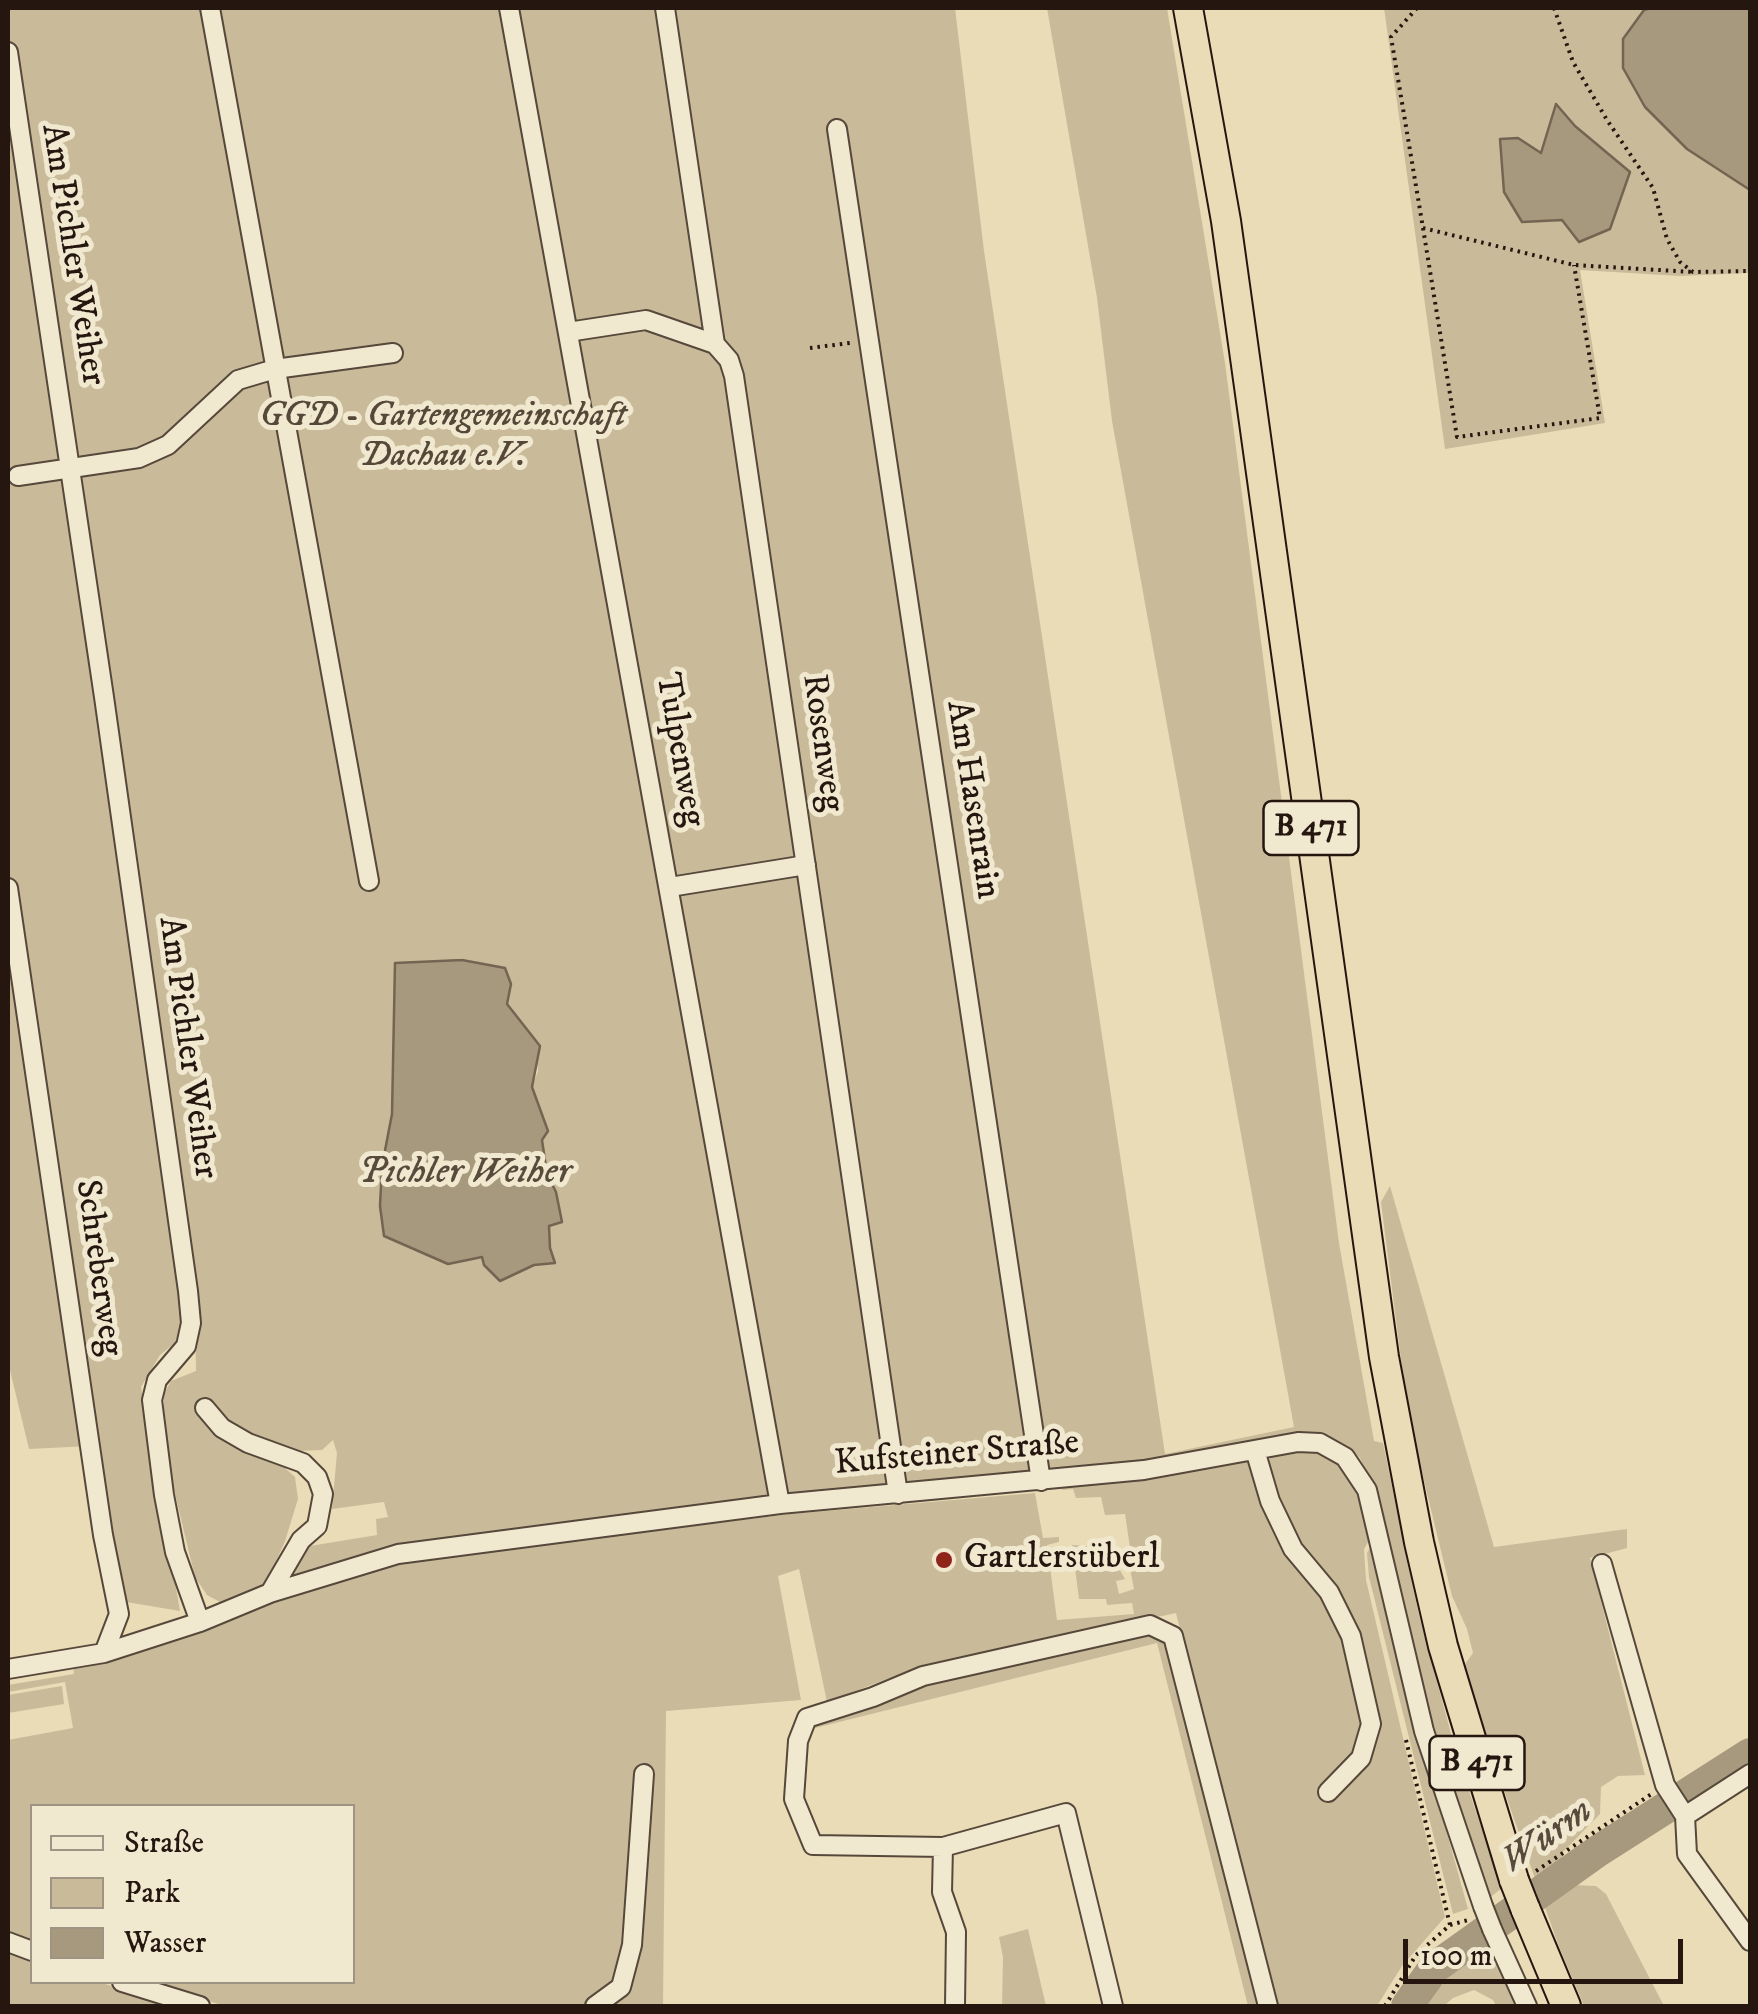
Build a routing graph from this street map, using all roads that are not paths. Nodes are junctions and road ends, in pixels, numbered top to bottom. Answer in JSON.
{"nodes":[{"id":1,"x":210,"y":8,"type":"edge"},
{"id":2,"x":509,"y":8,"type":"edge"},
{"id":3,"x":665,"y":8,"type":"edge"},
{"id":4,"x":1188,"y":8,"type":"edge"},
{"id":5,"x":8,"y":52,"type":"edge"},
{"id":6,"x":837,"y":129,"type":"dead end"},
{"id":7,"x":568,"y":332,"type":"junction"},
{"id":8,"x":715,"y":344,"type":"junction"},
{"id":9,"x":393,"y":352,"type":"dead end"},
{"id":10,"x":275,"y":369,"type":"junction"},
{"id":11,"x":70,"y":468,"type":"junction"},
{"id":12,"x":18,"y":476,"type":"dead end"},
{"id":13,"x":806,"y":865,"type":"junction"},
{"id":14,"x":369,"y":881,"type":"dead end"},
{"id":15,"x":670,"y":887,"type":"junction"},
{"id":16,"x":8,"y":888,"type":"edge"},
{"id":17,"x":16,"y":1011,"type":"edge"},
{"id":18,"x":205,"y":1408,"type":"dead end"},
{"id":19,"x":1255,"y":1450,"type":"junction"},
{"id":20,"x":1041,"y":1481,"type":"junction"},
{"id":21,"x":898,"y":1494,"type":"junction"},
{"id":22,"x":780,"y":1504,"type":"junction"},
{"id":23,"x":1602,"y":1564,"type":"dead end"},
{"id":24,"x":270,"y":1594,"type":"junction"},
{"id":25,"x":200,"y":1622,"type":"junction"},
{"id":26,"x":104,"y":1653,"type":"junction"},
{"id":27,"x":8,"y":1669,"type":"edge"},
{"id":28,"x":644,"y":1774,"type":"dead end"},
{"id":29,"x":1750,"y":1774,"type":"edge"},
{"id":30,"x":1328,"y":1792,"type":"dead end"},
{"id":31,"x":1685,"y":1816,"type":"junction"},
{"id":32,"x":943,"y":1846,"type":"junction"},
{"id":33,"x":1750,"y":1941,"type":"edge"},
{"id":34,"x":128,"y":1984,"type":"edge"},
{"id":35,"x":200,"y":2006,"type":"edge"},
{"id":36,"x":594,"y":2006,"type":"edge"},
{"id":37,"x":955,"y":2006,"type":"edge"},
{"id":38,"x":1113,"y":2006,"type":"edge"},
{"id":39,"x":1268,"y":2006,"type":"edge"},
{"id":40,"x":1528,"y":2006,"type":"edge"},
{"id":41,"x":1566,"y":2006,"type":"edge"}],
"edges":[{"from":1,"to":10,"type":"street"},
{"from":2,"to":7,"type":"street","name":"Tulpenweg"},
{"from":3,"to":8,"type":"street","name":"Rosenweg"},
{"from":4,"to":41,"type":"highway","number":"B 471","bridge":true},
{"from":5,"to":11,"type":"street","name":"Am Pichler Weiher"},
{"from":6,"to":20,"type":"street","name":"Am Hasenrain"},
{"from":7,"to":8,"type":"street"},
{"from":7,"to":15,"type":"street","name":"Tulpenweg"},
{"from":8,"to":13,"type":"street","name":"Rosenweg"},
{"from":9,"to":10,"type":"street"},
{"from":10,"to":11,"type":"street"},
{"from":10,"to":14,"type":"street"},
{"from":11,"to":12,"type":"street"},
{"from":11,"to":25,"type":"street","name":"Am Pichler Weiher"},
{"from":13,"to":15,"type":"street"},
{"from":13,"to":21,"type":"street","name":"Rosenweg"},
{"from":15,"to":22,"type":"street","name":"Tulpenweg"},
{"from":16,"to":17,"type":"street","name":"Schreberweg"},
{"from":17,"to":26,"type":"street","name":"Schreberweg"},
{"from":18,"to":24,"type":"street"},
{"from":19,"to":20,"type":"street","name":"Kufsteiner Straße"},
{"from":19,"to":30,"type":"street"},
{"from":19,"to":40,"type":"street","name":"Kufsteiner Straße","bridge":true},
{"from":20,"to":21,"type":"street","name":"Kufsteiner Straße"},
{"from":21,"to":22,"type":"street","name":"Kufsteiner Straße"},
{"from":22,"to":24,"type":"street","name":"Kufsteiner Straße"},
{"from":23,"to":31,"type":"street"},
{"from":24,"to":25,"type":"street","name":"Kufsteiner Straße"},
{"from":25,"to":26,"type":"street","name":"Kufsteiner Straße"},
{"from":26,"to":27,"type":"street","name":"Kufsteiner Straße"},
{"from":28,"to":36,"type":"street"},
{"from":29,"to":31,"type":"street"},
{"from":31,"to":33,"type":"street"},
{"from":32,"to":37,"type":"street"},
{"from":32,"to":38,"type":"street"},
{"from":32,"to":39,"type":"street"},
{"from":34,"to":35,"type":"street"}]}
